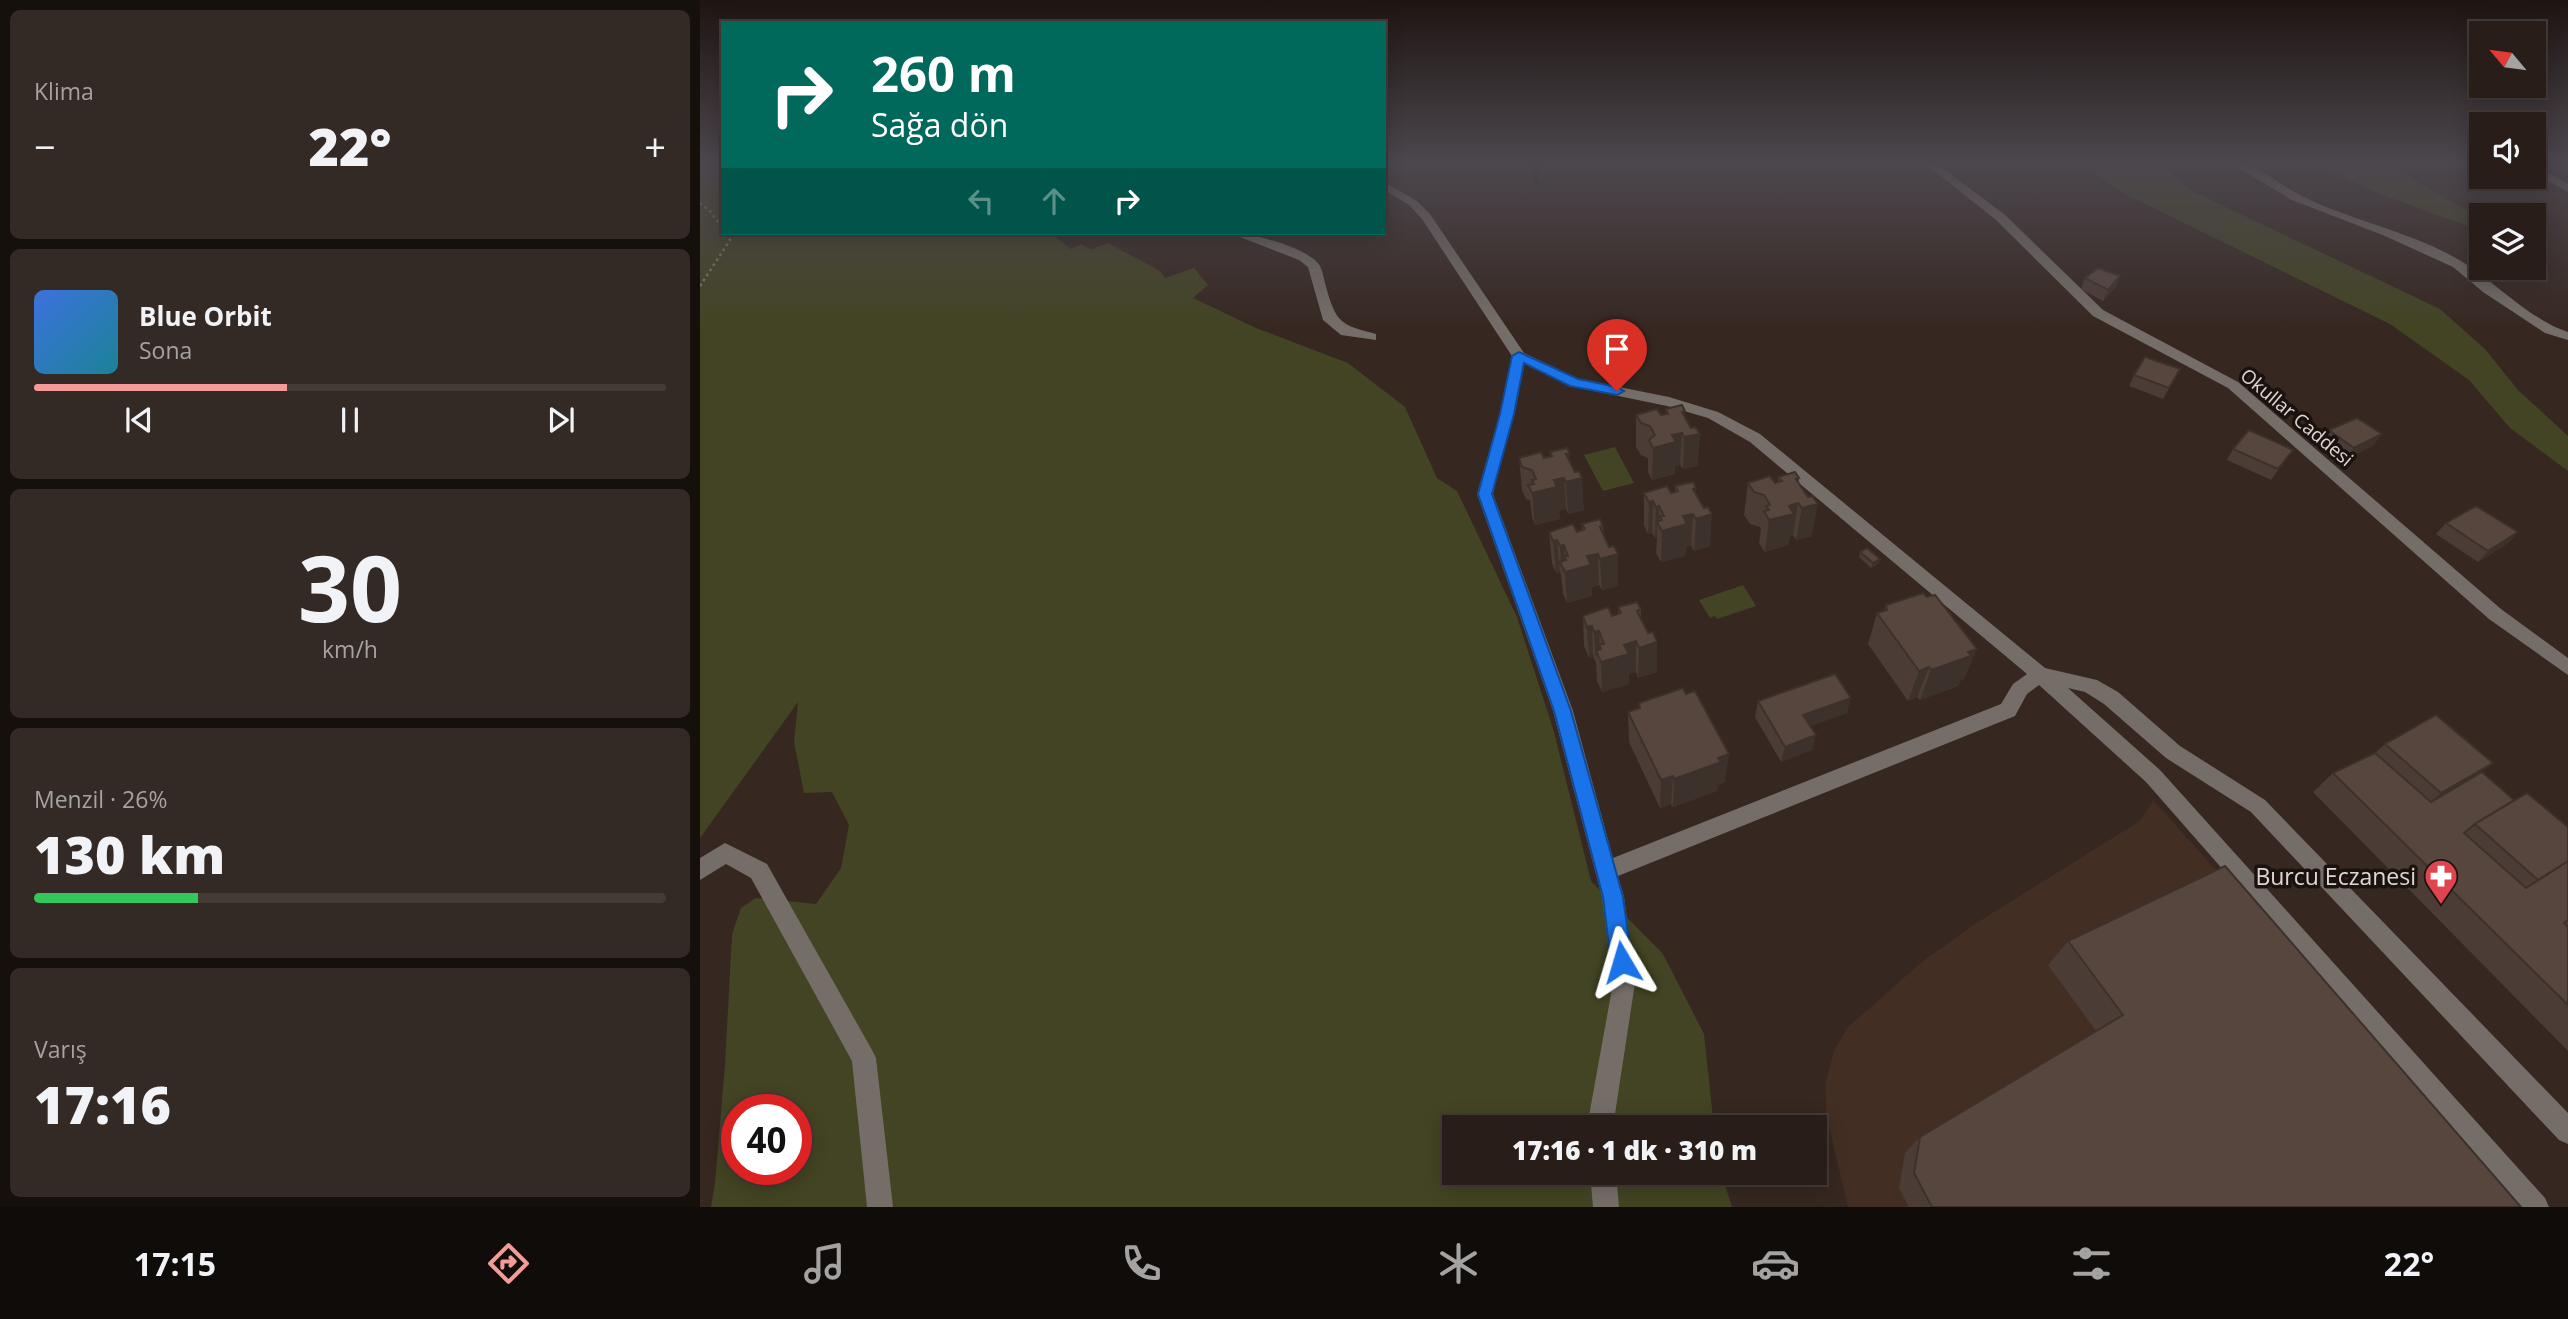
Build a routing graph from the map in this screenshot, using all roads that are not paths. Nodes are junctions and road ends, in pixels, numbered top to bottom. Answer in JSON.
{"nodes":[{"id":1,"x":1426,"y":217,"type":"edge"},
{"id":2,"x":2000,"y":217,"type":"edge"},
{"id":3,"x":2347,"y":217,"type":"edge"},
{"id":4,"x":1242,"y":235,"type":"edge"},
{"id":5,"x":2568,"y":336,"type":"edge"},
{"id":6,"x":1371,"y":337,"type":"dead end"},
{"id":7,"x":1519,"y":356,"type":"junction"},
{"id":8,"x":2568,"y":667,"type":"edge"},
{"id":9,"x":2040,"y":674,"type":"junction"},
{"id":10,"x":700,"y":870,"type":"edge"},
{"id":11,"x":1606,"y":871,"type":"junction"},
{"id":12,"x":1602,"y":1115,"type":"edge"},
{"id":13,"x":2568,"y":1131,"type":"edge"},
{"id":14,"x":1604,"y":1185,"type":"edge"},
{"id":15,"x":880,"y":1207,"type":"edge"},
{"id":16,"x":1606,"y":1207,"type":"edge"},
{"id":17,"x":2536,"y":1207,"type":"edge"}],
"edges":[{"from":1,"to":7,"type":"street"},
{"from":2,"to":8,"type":"street","name":"Okullar Caddesi"},
{"from":3,"to":5,"type":"street"},
{"from":4,"to":6,"type":"street"},
{"from":7,"to":9,"type":"street"},
{"from":7,"to":11,"type":"street"},
{"from":9,"to":11,"type":"street"},
{"from":9,"to":13,"type":"street"},
{"from":9,"to":17,"type":"street"},
{"from":10,"to":15,"type":"street"},
{"from":11,"to":12,"type":"street"},
{"from":14,"to":16,"type":"street"}]}
